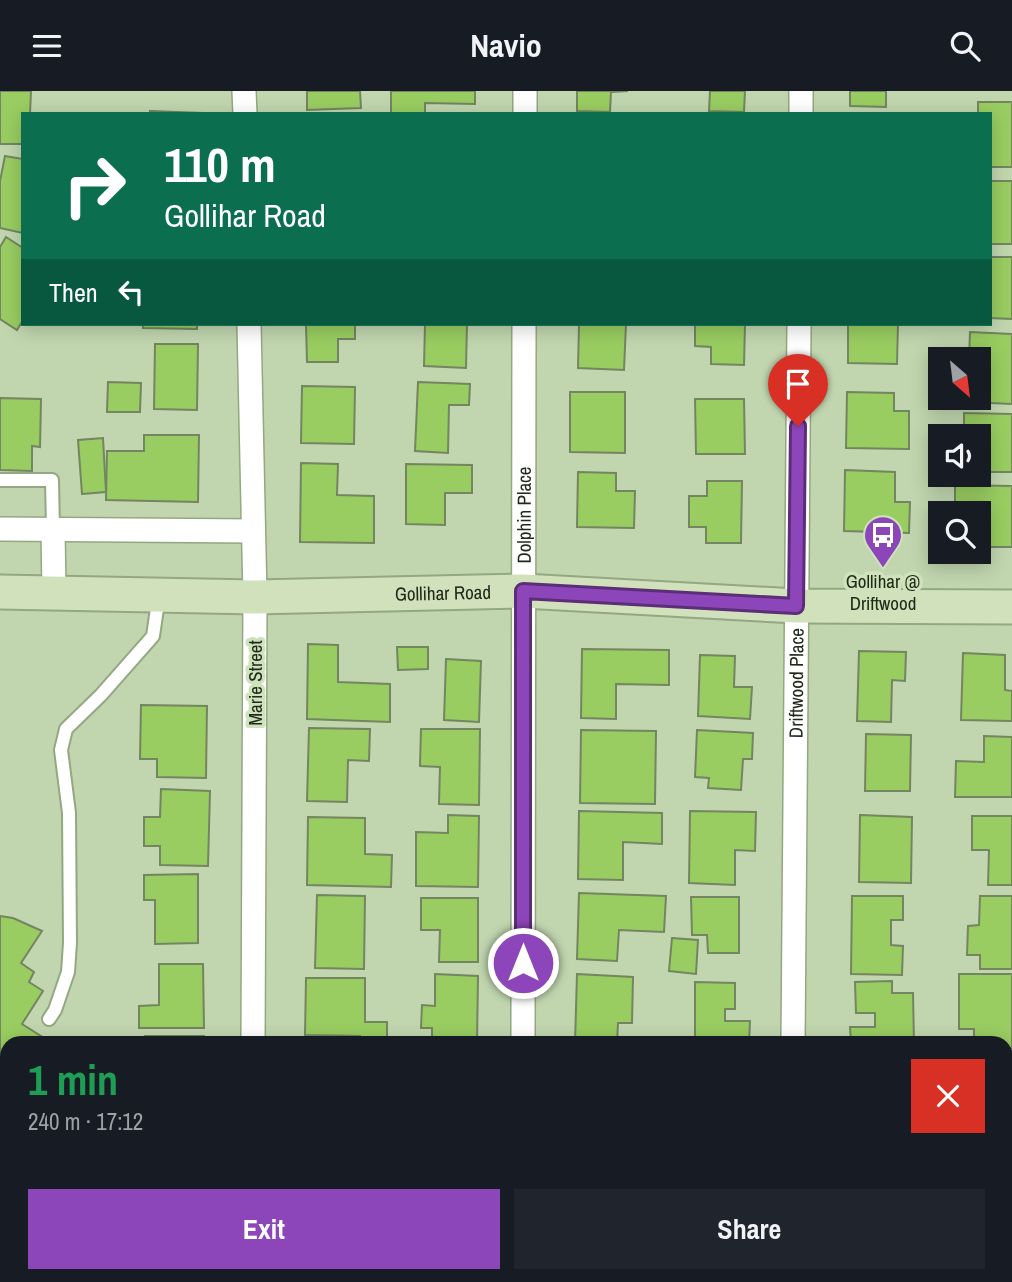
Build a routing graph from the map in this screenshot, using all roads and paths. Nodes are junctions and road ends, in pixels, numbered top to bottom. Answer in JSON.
{"nodes":[{"id":1,"x":244,"y":91,"type":"edge"},
{"id":2,"x":525,"y":91,"type":"edge"},
{"id":3,"x":802,"y":91,"type":"edge"},
{"id":4,"x":245,"y":112,"type":"edge"},
{"id":5,"x":525,"y":112,"type":"edge"},
{"id":6,"x":801,"y":112,"type":"edge"},
{"id":7,"x":249,"y":326,"type":"edge"},
{"id":8,"x":524,"y":326,"type":"edge"},
{"id":9,"x":799,"y":326,"type":"edge"},
{"id":10,"x":0,"y":481,"type":"edge"},
{"id":11,"x":0,"y":529,"type":"edge"},
{"id":12,"x":53,"y":530,"type":"junction"},
{"id":13,"x":253,"y":531,"type":"junction"},
{"id":14,"x":523,"y":591,"type":"junction"},
{"id":15,"x":0,"y":592,"type":"edge"},
{"id":16,"x":54,"y":593,"type":"junction"},
{"id":17,"x":159,"y":595,"type":"junction"},
{"id":18,"x":255,"y":597,"type":"junction"},
{"id":19,"x":796,"y":606,"type":"junction"},
{"id":20,"x":1012,"y":607,"type":"edge"},
{"id":21,"x":49,"y":1019,"type":"dead end"},
{"id":22,"x":253,"y":1036,"type":"edge"},
{"id":23,"x":523,"y":1036,"type":"edge"},
{"id":24,"x":793,"y":1036,"type":"edge"}],
"edges":[{"from":1,"to":4,"type":"street"},
{"from":2,"to":5,"type":"street"},
{"from":3,"to":6,"type":"street"},
{"from":7,"to":13,"type":"street","name":"Marie Street"},
{"from":8,"to":14,"type":"street","name":"Dolphin Place"},
{"from":9,"to":19,"type":"street","name":"Driftwood Place"},
{"from":10,"to":12,"type":"lane"},
{"from":11,"to":12,"type":"street"},
{"from":12,"to":13,"type":"street"},
{"from":12,"to":16,"type":"street"},
{"from":13,"to":18,"type":"street","name":"Marie Street"},
{"from":14,"to":18,"type":"main road","name":"Gollihar Road"},
{"from":14,"to":19,"type":"main road","name":"Gollihar Road"},
{"from":14,"to":23,"type":"street","name":"Dolphin Place"},
{"from":15,"to":16,"type":"main road","name":"Gollihar Road"},
{"from":16,"to":17,"type":"main road","name":"Gollihar Road"},
{"from":17,"to":18,"type":"main road","name":"Gollihar Road"},
{"from":17,"to":21,"type":"lane"},
{"from":18,"to":22,"type":"street","name":"Marie Street"},
{"from":19,"to":20,"type":"main road","name":"Gollihar Road"},
{"from":19,"to":24,"type":"street","name":"Driftwood Place"}]}
